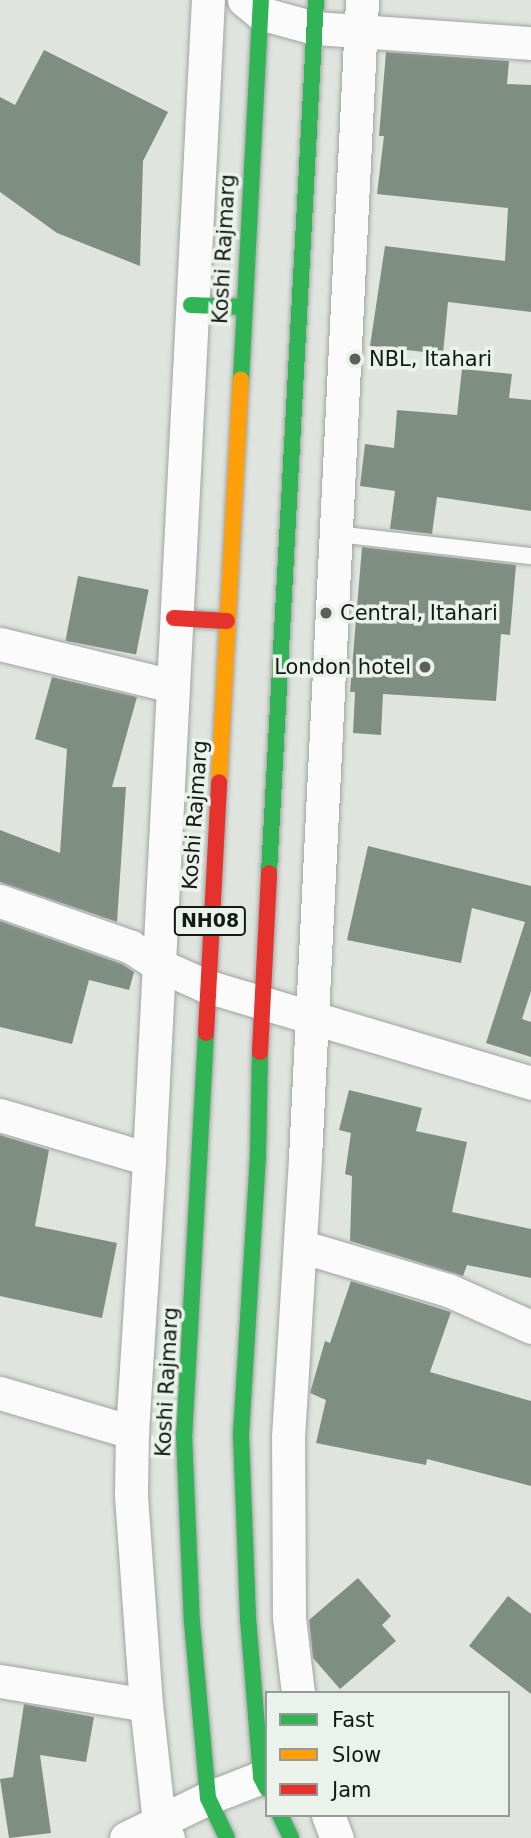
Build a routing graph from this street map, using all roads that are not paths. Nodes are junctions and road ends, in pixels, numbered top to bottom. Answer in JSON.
{"nodes":[{"id":1,"x":208,"y":0,"type":"edge"},
{"id":2,"x":255,"y":4,"type":"edge"},
{"id":3,"x":316,"y":14,"type":"edge"},
{"id":4,"x":362,"y":16,"type":"edge"},
{"id":5,"x":531,"y":43,"type":"edge"},
{"id":6,"x":191,"y":305,"type":"junction"},
{"id":7,"x":243,"y":307,"type":"junction"},
{"id":8,"x":337,"y":534,"type":"junction"},
{"id":9,"x":531,"y":556,"type":"edge"},
{"id":10,"x":174,"y":618,"type":"junction"},
{"id":11,"x":227,"y":621,"type":"junction"},
{"id":12,"x":0,"y":644,"type":"edge"},
{"id":13,"x":172,"y":686,"type":"junction"},
{"id":14,"x":0,"y":901,"type":"edge"},
{"id":15,"x":159,"y":965,"type":"junction"},
{"id":16,"x":206,"y":986,"type":"junction"},
{"id":17,"x":261,"y":1004,"type":"junction"},
{"id":18,"x":310,"y":1016,"type":"junction"},
{"id":19,"x":531,"y":1083,"type":"edge"},
{"id":20,"x":0,"y":1115,"type":"edge"},
{"id":21,"x":149,"y":1159,"type":"junction"},
{"id":22,"x":300,"y":1247,"type":"junction"},
{"id":23,"x":531,"y":1327,"type":"edge"},
{"id":24,"x":0,"y":1393,"type":"edge"},
{"id":25,"x":132,"y":1432,"type":"junction"},
{"id":26,"x":0,"y":1681,"type":"edge"},
{"id":27,"x":298,"y":1691,"type":"edge"},
{"id":28,"x":146,"y":1705,"type":"junction"},
{"id":29,"x":265,"y":1780,"type":"edge"},
{"id":30,"x":208,"y":1798,"type":"junction"},
{"id":31,"x":281,"y":1817,"type":"edge"},
{"id":32,"x":329,"y":1817,"type":"edge"},
{"id":33,"x":163,"y":1830,"type":"edge"},
{"id":34,"x":127,"y":1838,"type":"edge"},
{"id":35,"x":228,"y":1838,"type":"edge"},
{"id":36,"x":291,"y":1838,"type":"edge"},
{"id":37,"x":337,"y":1838,"type":"edge"}],
"edges":[{"from":1,"to":6,"type":"street"},
{"from":2,"to":3,"type":"street"},
{"from":2,"to":7,"type":"main road","name":"Koshi Rajmarg","number":"NH08"},
{"from":3,"to":4,"type":"street"},
{"from":3,"to":17,"type":"main road","number":"NH08"},
{"from":4,"to":5,"type":"street"},
{"from":4,"to":8,"type":"street"},
{"from":6,"to":7,"type":"main road"},
{"from":6,"to":10,"type":"street"},
{"from":7,"to":11,"type":"main road","name":"Koshi Rajmarg","number":"NH08"},
{"from":8,"to":9,"type":"lane"},
{"from":8,"to":18,"type":"street"},
{"from":10,"to":11,"type":"main road"},
{"from":10,"to":13,"type":"street"},
{"from":11,"to":16,"type":"main road","name":"Koshi Rajmarg","number":"NH08"},
{"from":12,"to":13,"type":"street"},
{"from":13,"to":15,"type":"street"},
{"from":14,"to":15,"type":"street"},
{"from":15,"to":16,"type":"street"},
{"from":15,"to":21,"type":"street"},
{"from":16,"to":17,"type":"street"},
{"from":16,"to":30,"type":"main road","name":"Koshi Rajmarg","number":"NH08"},
{"from":17,"to":18,"type":"street"},
{"from":17,"to":29,"type":"main road","number":"NH08"},
{"from":18,"to":19,"type":"street"},
{"from":18,"to":22,"type":"street"},
{"from":20,"to":21,"type":"street"},
{"from":21,"to":25,"type":"street"},
{"from":22,"to":23,"type":"street"},
{"from":22,"to":27,"type":"street"},
{"from":24,"to":25,"type":"street"},
{"from":25,"to":28,"type":"street"},
{"from":26,"to":28,"type":"street"},
{"from":28,"to":33,"type":"street"},
{"from":29,"to":30,"type":"street"},
{"from":30,"to":33,"type":"street"},
{"from":30,"to":35,"type":"main road","name":"Koshi Rajmarg","number":"NH08"},
{"from":31,"to":36,"type":"main road"},
{"from":32,"to":37,"type":"street"},
{"from":33,"to":34,"type":"street"}]}
